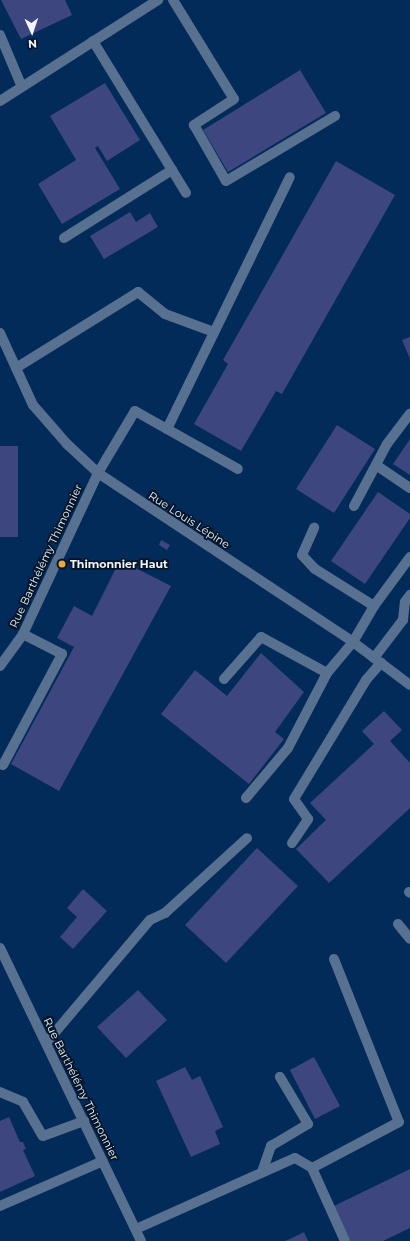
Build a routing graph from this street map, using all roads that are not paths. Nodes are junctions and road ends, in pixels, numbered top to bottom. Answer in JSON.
{"nodes":[{"id":1,"x":158,"y":0,"type":"edge"},
{"id":2,"x":173,"y":0,"type":"edge"},
{"id":3,"x":0,"y":35,"type":"edge"},
{"id":4,"x":93,"y":41,"type":"junction"},
{"id":5,"x":22,"y":87,"type":"junction"},
{"id":6,"x":0,"y":101,"type":"edge"},
{"id":7,"x":335,"y":116,"type":"dead end"},
{"id":8,"x":172,"y":170,"type":"junction"},
{"id":9,"x":290,"y":177,"type":"dead end"},
{"id":10,"x":186,"y":192,"type":"dead end"},
{"id":11,"x":64,"y":238,"type":"dead end"},
{"id":12,"x":214,"y":332,"type":"junction"},
{"id":13,"x":0,"y":333,"type":"edge"},
{"id":14,"x":16,"y":368,"type":"junction"},
{"id":15,"x":410,"y":414,"type":"edge"},
{"id":16,"x":167,"y":428,"type":"junction"},
{"id":17,"x":376,"y":465,"type":"junction"},
{"id":18,"x":238,"y":469,"type":"dead end"},
{"id":19,"x":98,"y":474,"type":"junction"},
{"id":20,"x":410,"y":488,"type":"edge"},
{"id":21,"x":354,"y":506,"type":"dead end"},
{"id":22,"x":314,"y":528,"type":"dead end"},
{"id":23,"x":410,"y":557,"type":"edge"},
{"id":24,"x":410,"y":595,"type":"edge"},
{"id":25,"x":374,"y":606,"type":"junction"},
{"id":26,"x":407,"y":621,"type":"edge"},
{"id":27,"x":23,"y":634,"type":"junction"},
{"id":28,"x":352,"y":642,"type":"junction"},
{"id":29,"x":378,"y":661,"type":"junction"},
{"id":30,"x":0,"y":666,"type":"edge"},
{"id":31,"x":326,"y":673,"type":"junction"},
{"id":32,"x":224,"y":679,"type":"dead end"},
{"id":33,"x":410,"y":686,"type":"edge"},
{"id":34,"x":3,"y":765,"type":"dead end"},
{"id":35,"x":246,"y":798,"type":"dead end"},
{"id":36,"x":247,"y":838,"type":"dead end"},
{"id":37,"x":292,"y":843,"type":"dead end"},
{"id":38,"x":398,"y":924,"type":"dead end"},
{"id":39,"x":410,"y":939,"type":"edge"},
{"id":40,"x":0,"y":948,"type":"edge"},
{"id":41,"x":334,"y":959,"type":"dead end"},
{"id":42,"x":46,"y":1043,"type":"junction"},
{"id":43,"x":280,"y":1077,"type":"dead end"},
{"id":44,"x":0,"y":1092,"type":"edge"},
{"id":45,"x":84,"y":1121,"type":"junction"},
{"id":46,"x":103,"y":1161,"type":"junction"},
{"id":47,"x":312,"y":1168,"type":"junction"},
{"id":48,"x":262,"y":1172,"type":"junction"},
{"id":49,"x":0,"y":1206,"type":"edge"},
{"id":50,"x":136,"y":1230,"type":"junction"},
{"id":51,"x":141,"y":1241,"type":"edge"},
{"id":52,"x":345,"y":1241,"type":"edge"}],
"edges":[{"from":1,"to":4,"type":"street"},
{"from":2,"to":7,"type":"street"},
{"from":3,"to":5,"type":"street"},
{"from":4,"to":5,"type":"street"},
{"from":4,"to":8,"type":"street"},
{"from":5,"to":6,"type":"street"},
{"from":8,"to":10,"type":"street"},
{"from":8,"to":11,"type":"street"},
{"from":9,"to":12,"type":"street"},
{"from":12,"to":14,"type":"street"},
{"from":12,"to":16,"type":"street"},
{"from":13,"to":14,"type":"street","name":"Rue Louis Lépine"},
{"from":14,"to":19,"type":"street","name":"Rue Louis Lépine"},
{"from":15,"to":17,"type":"street"},
{"from":16,"to":18,"type":"street"},
{"from":16,"to":19,"type":"street","name":"Rue Barthélémy Thimonnier"},
{"from":17,"to":20,"type":"street"},
{"from":17,"to":21,"type":"street"},
{"from":19,"to":27,"type":"street","name":"Rue Barthélémy Thimonnier"},
{"from":19,"to":28,"type":"street","name":"Rue Louis Lépine"},
{"from":22,"to":25,"type":"street"},
{"from":23,"to":25,"type":"street"},
{"from":24,"to":26,"type":"street"},
{"from":25,"to":28,"type":"street"},
{"from":26,"to":29,"type":"street"},
{"from":27,"to":30,"type":"street","name":"Rue Barthélémy Thimonnier"},
{"from":27,"to":34,"type":"street"},
{"from":28,"to":29,"type":"street","name":"Rue Louis Lépine"},
{"from":28,"to":31,"type":"street"},
{"from":29,"to":33,"type":"street","name":"Rue Louis Lépine"},
{"from":29,"to":37,"type":"street"},
{"from":31,"to":32,"type":"street"},
{"from":31,"to":35,"type":"street"},
{"from":36,"to":42,"type":"street"},
{"from":38,"to":39,"type":"street"},
{"from":40,"to":42,"type":"street","name":"Rue Barthélémy Thimonnier"},
{"from":41,"to":47,"type":"street"},
{"from":42,"to":45,"type":"street","name":"Rue Barthélémy Thimonnier"},
{"from":43,"to":48,"type":"street"},
{"from":44,"to":45,"type":"street"},
{"from":45,"to":46,"type":"street","name":"Rue Barthélémy Thimonnier"},
{"from":46,"to":49,"type":"street"},
{"from":46,"to":50,"type":"street","name":"Rue Barthélémy Thimonnier"},
{"from":47,"to":48,"type":"street"},
{"from":47,"to":52,"type":"street"},
{"from":48,"to":50,"type":"street"},
{"from":50,"to":51,"type":"street","name":"Rue Barthélémy Thimonnier"}]}
